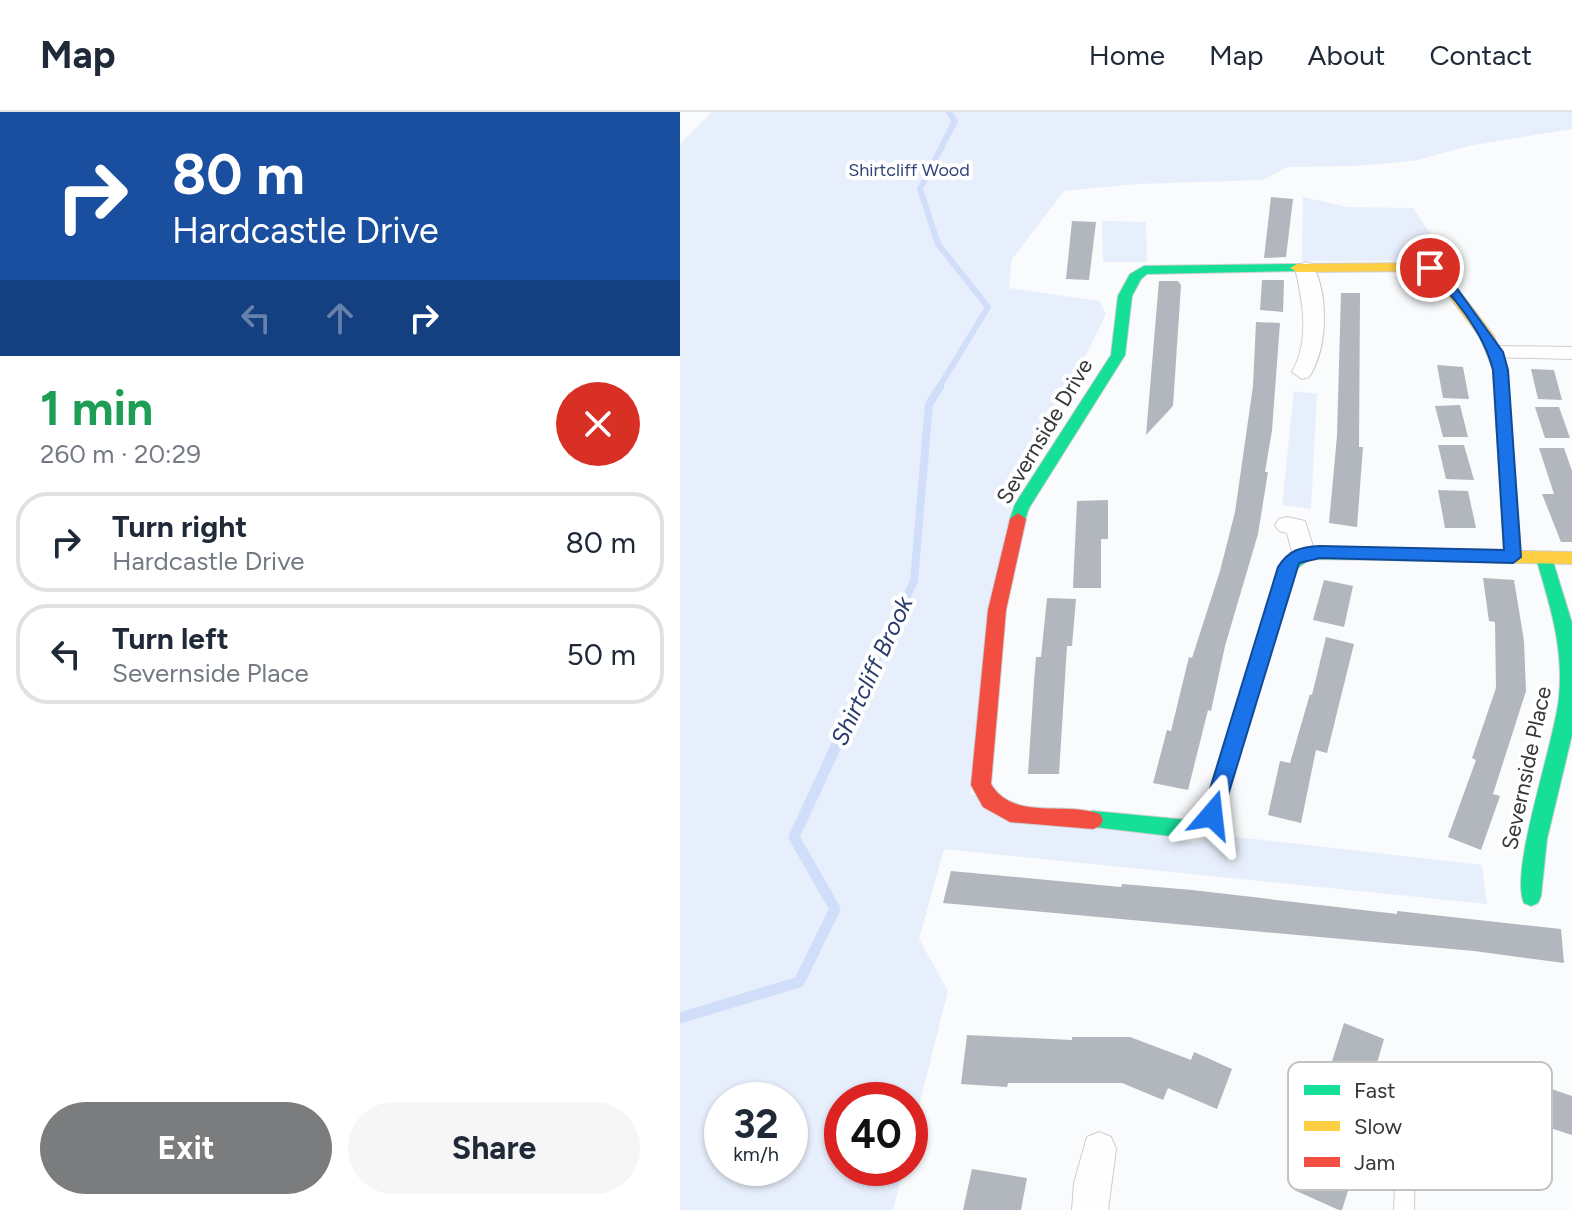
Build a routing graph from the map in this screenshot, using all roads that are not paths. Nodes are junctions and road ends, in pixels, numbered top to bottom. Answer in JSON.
{"nodes":[{"id":1,"x":1305,"y":268,"type":"junction"},
{"id":2,"x":1496,"y":352,"type":"junction"},
{"id":3,"x":1572,"y":353,"type":"edge"},
{"id":4,"x":1302,"y":372,"type":"dead end"},
{"id":5,"x":1287,"y":525,"type":"dead end"},
{"id":6,"x":1303,"y":553,"type":"junction"},
{"id":7,"x":1513,"y":557,"type":"junction"},
{"id":8,"x":1544,"y":558,"type":"junction"},
{"id":9,"x":1572,"y":558,"type":"edge"},
{"id":10,"x":1531,"y":896,"type":"dead end"},
{"id":11,"x":1099,"y":1149,"type":"dead end"},
{"id":12,"x":1405,"y":1190,"type":"edge"},
{"id":13,"x":1090,"y":1210,"type":"edge"},
{"id":14,"x":1404,"y":1210,"type":"edge"}],
"edges":[{"from":1,"to":2,"type":"street","name":"Severnside Drive"},
{"from":1,"to":4,"type":"street"},
{"from":1,"to":6,"type":"street","name":"Severnside Drive"},
{"from":2,"to":3,"type":"street"},
{"from":2,"to":7,"type":"street"},
{"from":5,"to":6,"type":"street"},
{"from":6,"to":7,"type":"street"},
{"from":7,"to":8,"type":"street"},
{"from":8,"to":9,"type":"street"},
{"from":8,"to":10,"type":"street","name":"Severnside Place"},
{"from":11,"to":13,"type":"street"},
{"from":12,"to":14,"type":"lane"}]}
